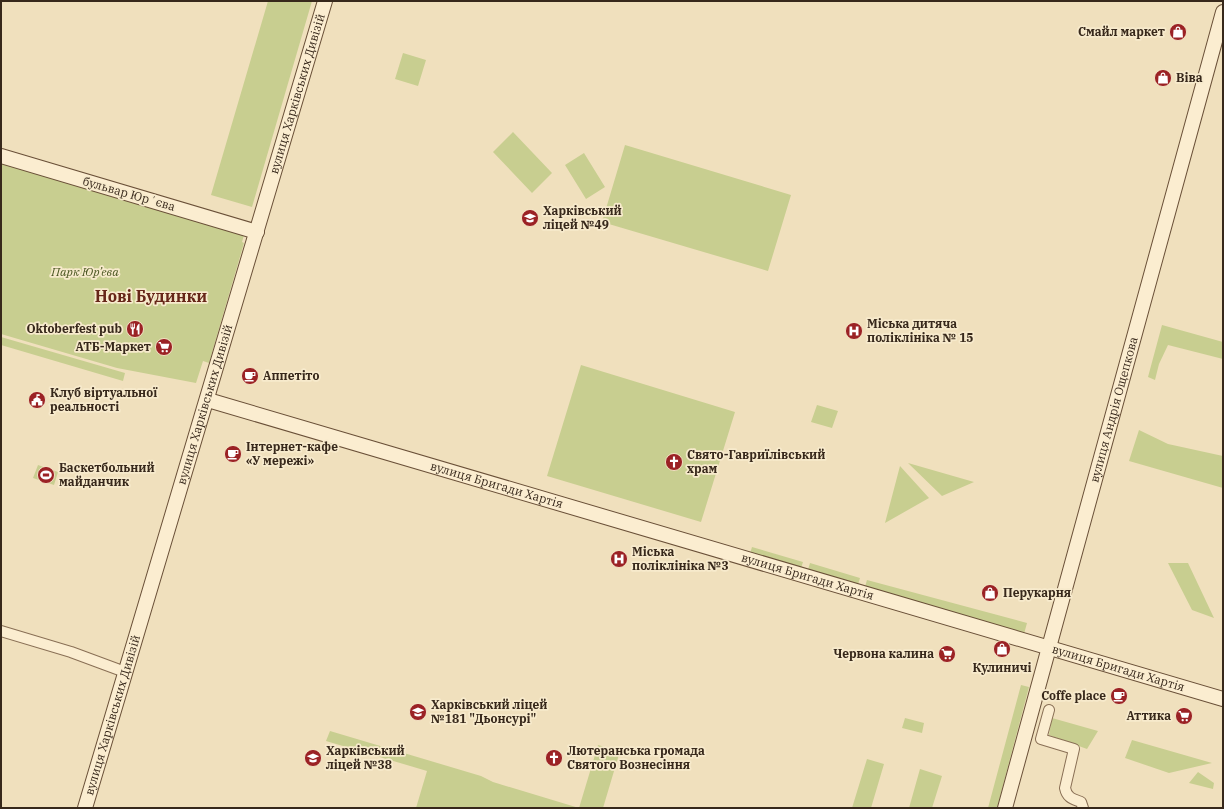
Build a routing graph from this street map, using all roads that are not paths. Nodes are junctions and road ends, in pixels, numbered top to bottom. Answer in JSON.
{"nodes":[{"id":1,"x":325,"y":1,"type":"edge"},
{"id":2,"x":1223,"y":12,"type":"edge"},
{"id":3,"x":1,"y":156,"type":"edge"},
{"id":4,"x":257,"y":232,"type":"junction"},
{"id":5,"x":208,"y":400,"type":"junction"},
{"id":6,"x":1,"y":631,"type":"edge"},
{"id":7,"x":1049,"y":648,"type":"junction"},
{"id":8,"x":125,"y":672,"type":"junction"},
{"id":9,"x":1223,"y":699,"type":"edge"},
{"id":10,"x":1049,"y":710,"type":"dead end"},
{"id":11,"x":86,"y":808,"type":"edge"},
{"id":12,"x":1005,"y":808,"type":"edge"},
{"id":13,"x":1083,"y":808,"type":"edge"}],
"edges":[{"from":1,"to":4,"type":"street","name":"вулиця Харківських Дивізій"},
{"from":2,"to":7,"type":"street","name":"вулиця Андрія Ощепкова"},
{"from":3,"to":4,"type":"street","name":"бульвар Юрʼєва"},
{"from":4,"to":5,"type":"street","name":"вулиця Харківських Дивізій"},
{"from":5,"to":7,"type":"street","name":"вулиця Бригади Хартія"},
{"from":5,"to":8,"type":"street","name":"вулиця Харківських Дивізій"},
{"from":6,"to":8,"type":"street"},
{"from":7,"to":9,"type":"street","name":"вулиця Бригади Хартія"},
{"from":7,"to":12,"type":"street","name":"вулиця Андрія Ощепкова"},
{"from":8,"to":11,"type":"street","name":"вулиця Харківських Дивізій"},
{"from":10,"to":13,"type":"street"}]}
